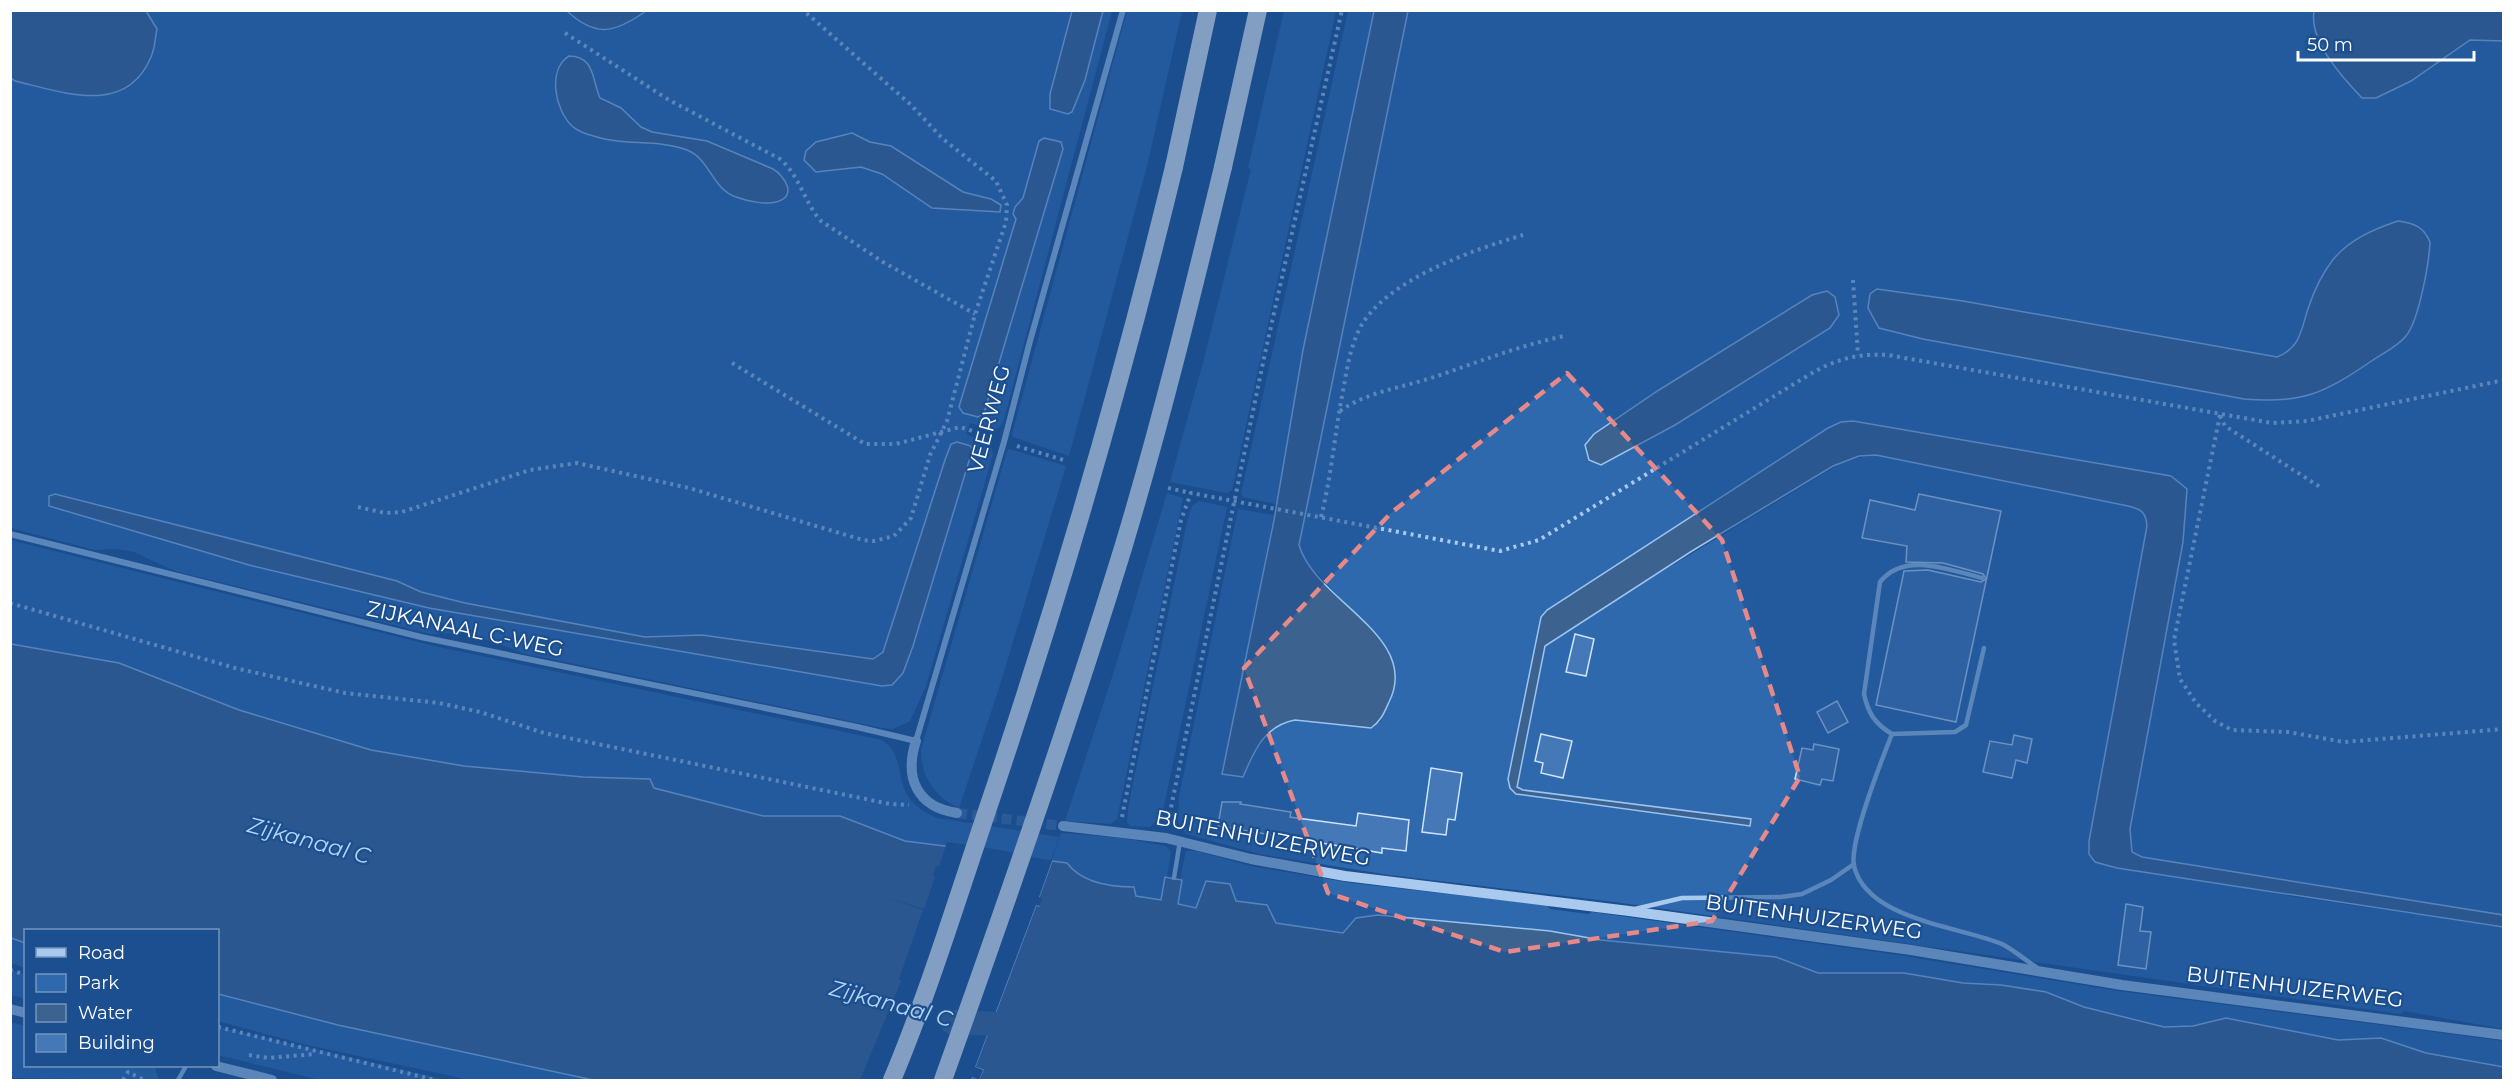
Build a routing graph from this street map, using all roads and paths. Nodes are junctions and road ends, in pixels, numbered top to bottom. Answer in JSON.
{"nodes":[{"id":1,"x":803,"y":10,"type":"edge"},
{"id":2,"x":1124,"y":10,"type":"edge"},
{"id":3,"x":1209,"y":10,"type":"edge"},
{"id":4,"x":1258,"y":10,"type":"edge"},
{"id":5,"x":1342,"y":10,"type":"edge"},
{"id":6,"x":565,"y":33,"type":"dead end"},
{"id":7,"x":1523,"y":235,"type":"dead end"},
{"id":8,"x":1853,"y":280,"type":"dead end"},
{"id":9,"x":975,"y":314,"type":"junction"},
{"id":10,"x":1564,"y":336,"type":"dead end"},
{"id":11,"x":1858,"y":355,"type":"junction"},
{"id":12,"x":732,"y":363,"type":"dead end"},
{"id":13,"x":2504,"y":380,"type":"edge"},
{"id":14,"x":1339,"y":411,"type":"junction"},
{"id":15,"x":2220,"y":415,"type":"junction"},
{"id":16,"x":944,"y":430,"type":"junction"},
{"id":17,"x":1004,"y":442,"type":"junction"},
{"id":18,"x":1067,"y":461,"type":"dead end"},
{"id":19,"x":2320,"y":487,"type":"dead end"},
{"id":20,"x":1168,"y":488,"type":"dead end"},
{"id":21,"x":1191,"y":493,"type":"junction"},
{"id":22,"x":1234,"y":501,"type":"junction"},
{"id":23,"x":358,"y":507,"type":"dead end"},
{"id":24,"x":1321,"y":517,"type":"junction"},
{"id":25,"x":10,"y":534,"type":"edge"},
{"id":26,"x":1982,"y":578,"type":"dead end"},
{"id":27,"x":10,"y":603,"type":"edge"},
{"id":28,"x":1984,"y":648,"type":"dead end"},
{"id":29,"x":2504,"y":729,"type":"edge"},
{"id":30,"x":1892,"y":734,"type":"junction"},
{"id":31,"x":916,"y":741,"type":"junction"},
{"id":32,"x":931,"y":804,"type":"junction"},
{"id":33,"x":957,"y":813,"type":"tunnel mouth"},
{"id":34,"x":1063,"y":826,"type":"tunnel mouth"},
{"id":35,"x":1121,"y":831,"type":"junction"},
{"id":36,"x":1166,"y":838,"type":"junction"},
{"id":37,"x":1180,"y":841,"type":"junction"},
{"id":38,"x":1854,"y":864,"type":"junction"},
{"id":39,"x":1174,"y":879,"type":"dead end"},
{"id":40,"x":1629,"y":911,"type":"junction"},
{"id":41,"x":2042,"y":971,"type":"junction"},
{"id":42,"x":219,"y":1027,"type":"edge"},
{"id":43,"x":2504,"y":1035,"type":"edge"},
{"id":44,"x":238,"y":1053,"type":"dead end"},
{"id":45,"x":320,"y":1054,"type":"junction"},
{"id":46,"x":219,"y":1066,"type":"edge"},
{"id":47,"x":123,"y":1080,"type":"edge"},
{"id":48,"x":144,"y":1080,"type":"edge"},
{"id":49,"x":272,"y":1080,"type":"edge"},
{"id":50,"x":435,"y":1080,"type":"edge"},
{"id":51,"x":892,"y":1080,"type":"edge"},
{"id":52,"x":943,"y":1080,"type":"edge"}],
"edges":[{"from":1,"to":9,"type":"path"},
{"from":2,"to":17,"type":"street","name":"VEERWEG"},
{"from":3,"to":51,"type":"highway","bridge":true},
{"from":4,"to":52,"type":"highway","bridge":true},
{"from":5,"to":22,"type":"path"},
{"from":6,"to":9,"type":"path"},
{"from":7,"to":14,"type":"path"},
{"from":8,"to":11,"type":"path"},
{"from":9,"to":16,"type":"path"},
{"from":10,"to":14,"type":"path"},
{"from":11,"to":15,"type":"path"},
{"from":11,"to":24,"type":"path"},
{"from":12,"to":16,"type":"path"},
{"from":13,"to":15,"type":"path"},
{"from":14,"to":24,"type":"path"},
{"from":15,"to":19,"type":"path"},
{"from":15,"to":29,"type":"path"},
{"from":16,"to":17,"type":"path"},
{"from":16,"to":23,"type":"path"},
{"from":17,"to":18,"type":"path"},
{"from":17,"to":31,"type":"street","name":"VEERWEG"},
{"from":20,"to":21,"type":"path"},
{"from":21,"to":22,"type":"path"},
{"from":21,"to":35,"type":"path"},
{"from":22,"to":24,"type":"path"},
{"from":22,"to":36,"type":"path"},
{"from":25,"to":31,"type":"street","name":"ZIJKANAAL C-WEG"},
{"from":26,"to":30,"type":"lane"},
{"from":27,"to":32,"type":"path"},
{"from":28,"to":30,"type":"lane"},
{"from":30,"to":38,"type":"lane"},
{"from":31,"to":32,"type":"street","name":"VEERWEG"},
{"from":32,"to":33,"type":"street"},
{"from":34,"to":35,"type":"street"},
{"from":35,"to":36,"type":"street","name":"BUITENHUIZERWEG"},
{"from":36,"to":37,"type":"street","name":"BUITENHUIZERWEG"},
{"from":37,"to":39,"type":"lane"},
{"from":37,"to":40,"type":"street","name":"BUITENHUIZERWEG"},
{"from":38,"to":40,"type":"lane"},
{"from":38,"to":41,"type":"lane"},
{"from":40,"to":41,"type":"street","name":"BUITENHUIZERWEG"},
{"from":41,"to":43,"type":"street","name":"BUITENHUIZERWEG"},
{"from":42,"to":45,"type":"path"},
{"from":44,"to":45,"type":"path"},
{"from":45,"to":50,"type":"path"},
{"from":46,"to":49,"type":"street"},
{"from":47,"to":48,"type":"path"}]}
